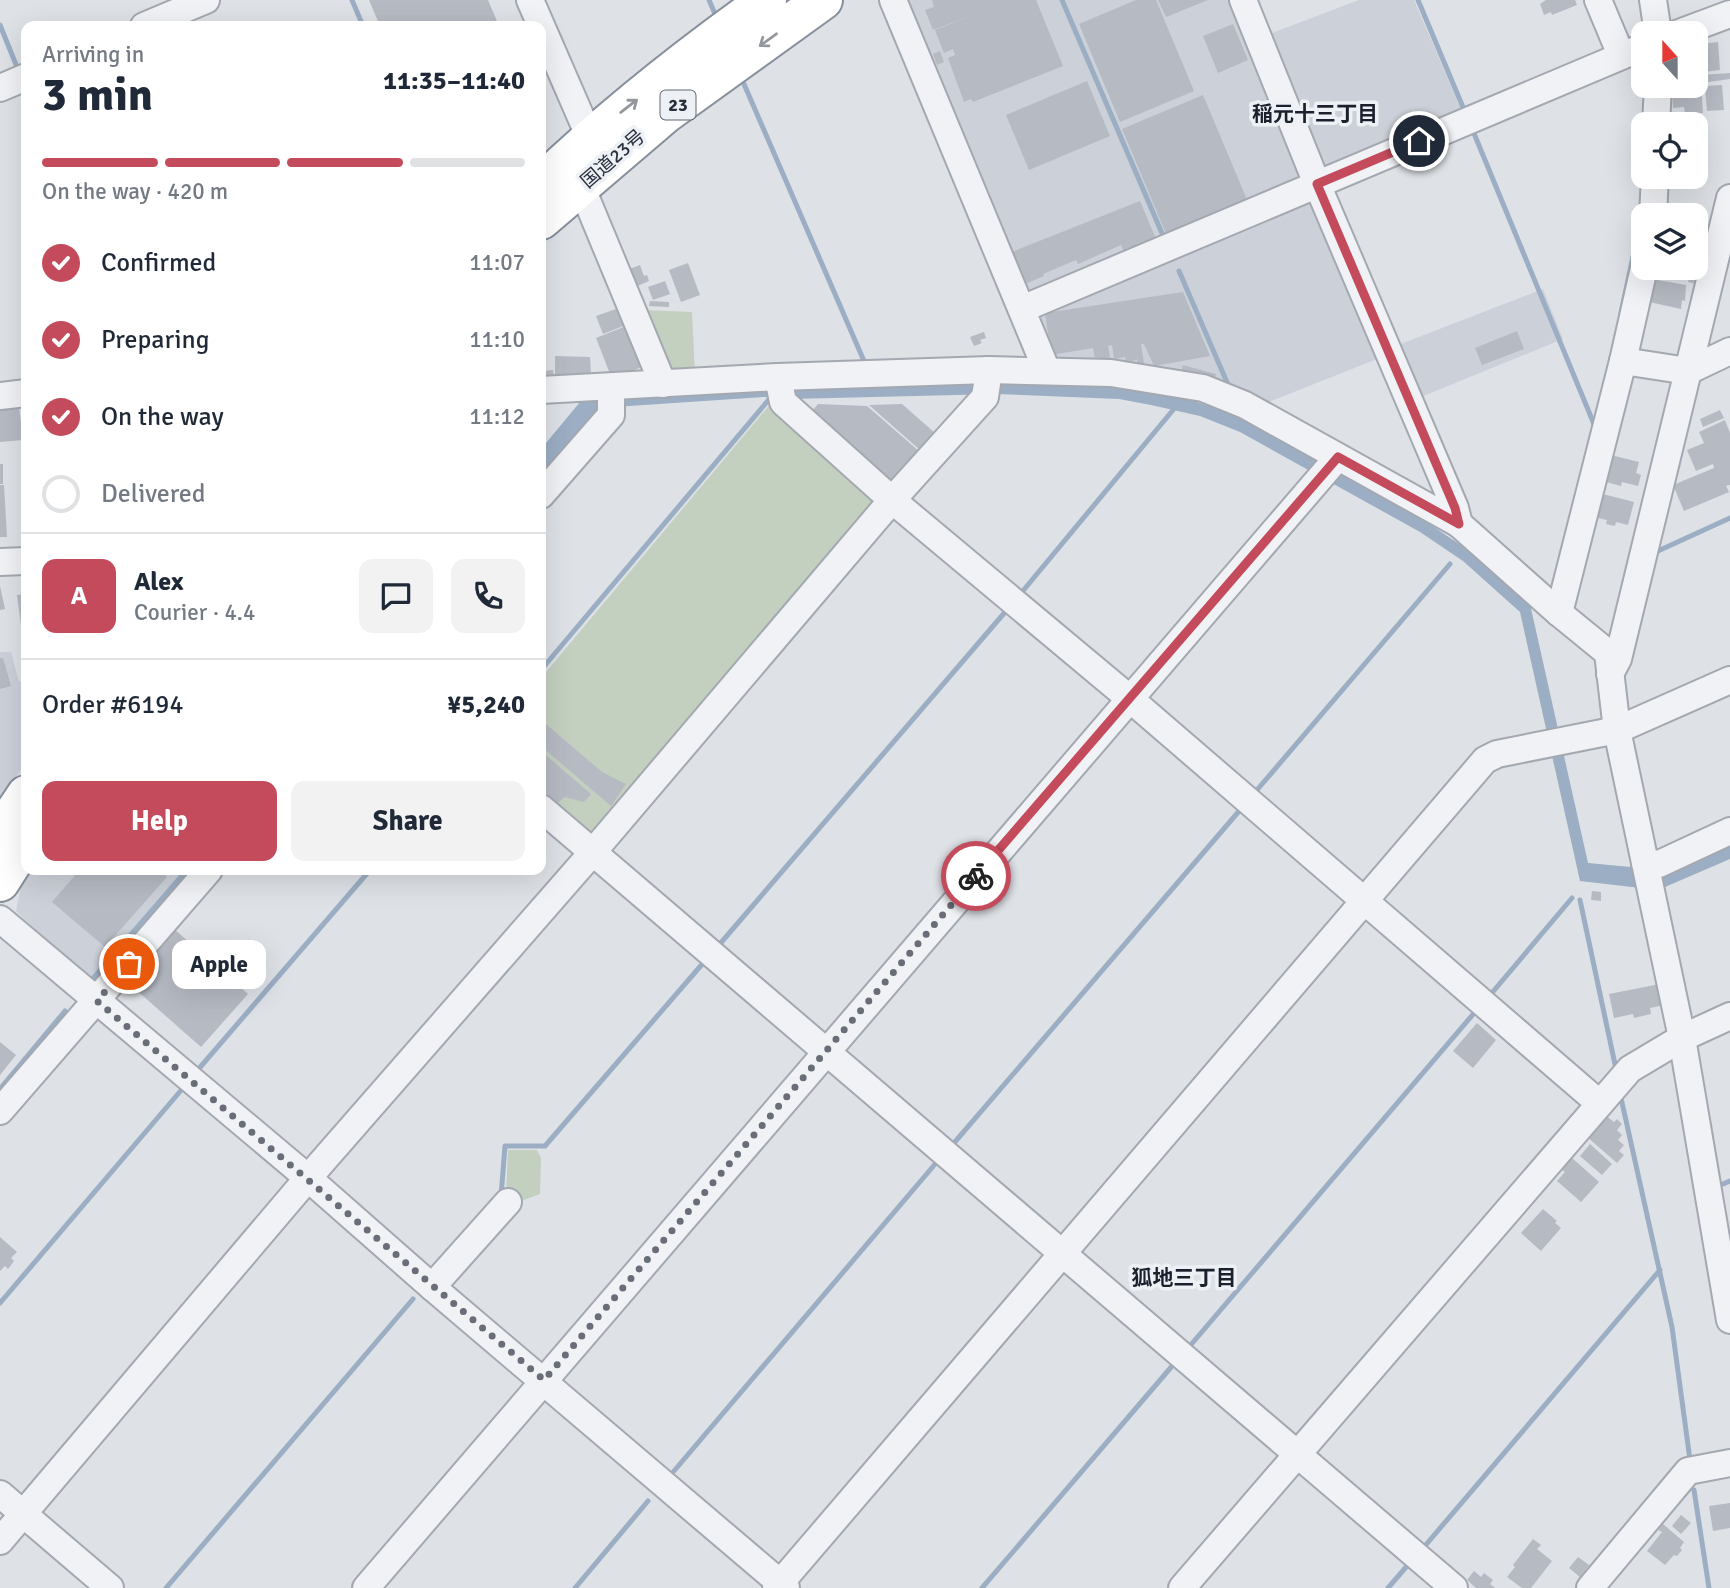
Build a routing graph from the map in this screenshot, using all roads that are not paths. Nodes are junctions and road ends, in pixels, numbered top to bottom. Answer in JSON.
{"nodes":[{"id":1,"x":206,"y":0,"type":"edge"},
{"id":2,"x":530,"y":0,"type":"edge"},
{"id":3,"x":767,"y":0,"type":"edge"},
{"id":4,"x":823,"y":0,"type":"edge"},
{"id":5,"x":894,"y":0,"type":"edge"},
{"id":6,"x":1243,"y":0,"type":"edge"},
{"id":7,"x":1598,"y":0,"type":"edge"},
{"id":8,"x":1653,"y":0,"type":"edge"},
{"id":9,"x":1722,"y":11,"type":"edge"},
{"id":10,"x":177,"y":13,"type":"edge"},
{"id":11,"x":157,"y":21,"type":"edge"},
{"id":12,"x":539,"y":21,"type":"edge"},
{"id":13,"x":1656,"y":21,"type":"edge"},
{"id":14,"x":1702,"y":21,"type":"edge"},
{"id":15,"x":546,"y":37,"type":"edge"},
{"id":16,"x":1631,"y":50,"type":"edge"},
{"id":17,"x":1631,"y":51,"type":"edge"},
{"id":18,"x":21,"y":79,"type":"edge"},
{"id":19,"x":0,"y":88,"type":"edge"},
{"id":20,"x":590,"y":138,"type":"junction"},
{"id":21,"x":546,"y":179,"type":"edge"},
{"id":22,"x":1317,"y":184,"type":"junction"},
{"id":23,"x":581,"y":186,"type":"junction"},
{"id":24,"x":1730,"y":198,"type":"edge"},
{"id":25,"x":546,"y":216,"type":"edge"},
{"id":26,"x":1641,"y":280,"type":"edge"},
{"id":27,"x":1022,"y":309,"type":"junction"},
{"id":28,"x":1730,"y":351,"type":"edge"},
{"id":29,"x":1623,"y":361,"type":"junction"},
{"id":30,"x":989,"y":370,"type":"junction"},
{"id":31,"x":1047,"y":371,"type":"junction"},
{"id":32,"x":1688,"y":371,"type":"junction"},
{"id":33,"x":663,"y":384,"type":"junction"},
{"id":34,"x":611,"y":387,"type":"junction"},
{"id":35,"x":780,"y":389,"type":"junction"},
{"id":36,"x":546,"y":390,"type":"edge"},
{"id":37,"x":21,"y":394,"type":"edge"},
{"id":38,"x":0,"y":396,"type":"edge"},
{"id":39,"x":1338,"y":457,"type":"junction"},
{"id":40,"x":546,"y":489,"type":"edge"},
{"id":41,"x":892,"y":499,"type":"junction"},
{"id":42,"x":1459,"y":524,"type":"junction"},
{"id":43,"x":21,"y":561,"type":"edge"},
{"id":44,"x":0,"y":562,"type":"edge"},
{"id":45,"x":1559,"y":613,"type":"junction"},
{"id":46,"x":1610,"y":675,"type":"junction"},
{"id":47,"x":1730,"y":680,"type":"edge"},
{"id":48,"x":1129,"y":698,"type":"junction"},
{"id":49,"x":1617,"y":730,"type":"junction"},
{"id":50,"x":21,"y":802,"type":"edge"},
{"id":51,"x":546,"y":812,"type":"edge"},
{"id":52,"x":1730,"y":831,"type":"edge"},
{"id":53,"x":0,"y":834,"type":"edge"},
{"id":54,"x":21,"y":850,"type":"edge"},
{"id":55,"x":592,"y":853,"type":"junction"},
{"id":56,"x":1645,"y":863,"type":"junction"},
{"id":57,"x":205,"y":875,"type":"edge"},
{"id":58,"x":0,"y":882,"type":"edge"},
{"id":59,"x":1365,"y":900,"type":"junction"},
{"id":60,"x":0,"y":919,"type":"edge"},
{"id":61,"x":97,"y":1001,"type":"junction"},
{"id":62,"x":1730,"y":1016,"type":"edge"},
{"id":63,"x":1682,"y":1038,"type":"junction"},
{"id":64,"x":825,"y":1052,"type":"junction"},
{"id":65,"x":1599,"y":1103,"type":"junction"},
{"id":66,"x":0,"y":1111,"type":"edge"},
{"id":67,"x":308,"y":1178,"type":"junction"},
{"id":68,"x":508,"y":1202,"type":"dead end"},
{"id":69,"x":1062,"y":1255,"type":"junction"},
{"id":70,"x":432,"y":1287,"type":"junction"},
{"id":71,"x":1730,"y":1320,"type":"edge"},
{"id":72,"x":544,"y":1380,"type":"junction"},
{"id":73,"x":1298,"y":1453,"type":"junction"},
{"id":74,"x":1730,"y":1462,"type":"edge"},
{"id":75,"x":0,"y":1493,"type":"edge"},
{"id":76,"x":23,"y":1514,"type":"junction"},
{"id":77,"x":0,"y":1541,"type":"edge"},
{"id":78,"x":781,"y":1586,"type":"edge"},
{"id":79,"x":110,"y":1588,"type":"edge"},
{"id":80,"x":366,"y":1588,"type":"edge"},
{"id":81,"x":1182,"y":1588,"type":"edge"},
{"id":82,"x":1454,"y":1588,"type":"edge"},
{"id":83,"x":1590,"y":1588,"type":"edge"}],
"edges":[{"from":1,"to":10,"type":"street"},
{"from":2,"to":12,"type":"street"},
{"from":20,"to":3,"type":"highway","name":"国道23号","number":"23","one_way":true},
{"from":4,"to":23,"type":"highway","name":"国道23号","number":"23","one_way":true},
{"from":5,"to":27,"type":"street"},
{"from":6,"to":22,"type":"street"},
{"from":7,"to":16,"type":"street"},
{"from":8,"to":13,"type":"street"},
{"from":9,"to":14,"type":"street"},
{"from":10,"to":11,"type":"street"},
{"from":15,"to":20,"type":"street"},
{"from":17,"to":22,"type":"street"},
{"from":18,"to":19,"type":"street"},
{"from":20,"to":21,"type":"highway","name":"国道23号","number":"23"},
{"from":22,"to":27,"type":"street"},
{"from":22,"to":42,"type":"street"},
{"from":23,"to":25,"type":"highway","name":"国道23号","number":"23"},
{"from":23,"to":33,"type":"street"},
{"from":24,"to":32,"type":"street"},
{"from":26,"to":29,"type":"street"},
{"from":27,"to":31,"type":"street"},
{"from":28,"to":32,"type":"street"},
{"from":29,"to":32,"type":"street"},
{"from":29,"to":45,"type":"street"},
{"from":30,"to":31,"type":"street"},
{"from":30,"to":35,"type":"street"},
{"from":30,"to":41,"type":"street"},
{"from":31,"to":39,"type":"street"},
{"from":32,"to":46,"type":"street"},
{"from":33,"to":34,"type":"street"},
{"from":33,"to":35,"type":"street"},
{"from":34,"to":36,"type":"street"},
{"from":34,"to":40,"type":"street"},
{"from":35,"to":41,"type":"street"},
{"from":37,"to":38,"type":"street"},
{"from":39,"to":42,"type":"street"},
{"from":39,"to":48,"type":"street"},
{"from":41,"to":48,"type":"street"},
{"from":41,"to":55,"type":"street"},
{"from":42,"to":45,"type":"street"},
{"from":43,"to":44,"type":"street"},
{"from":45,"to":46,"type":"street"},
{"from":46,"to":49,"type":"street"},
{"from":47,"to":49,"type":"street"},
{"from":48,"to":59,"type":"street"},
{"from":48,"to":64,"type":"street"},
{"from":49,"to":56,"type":"street"},
{"from":49,"to":59,"type":"street"},
{"from":50,"to":53,"type":"highway"},
{"from":51,"to":55,"type":"street"},
{"from":52,"to":56,"type":"street"},
{"from":54,"to":58,"type":"highway"},
{"from":55,"to":64,"type":"street"},
{"from":55,"to":67,"type":"street"},
{"from":56,"to":63,"type":"street"},
{"from":57,"to":61,"type":"street"},
{"from":59,"to":65,"type":"street"},
{"from":59,"to":69,"type":"street"},
{"from":60,"to":61,"type":"street"},
{"from":61,"to":66,"type":"street"},
{"from":61,"to":67,"type":"street"},
{"from":62,"to":63,"type":"street"},
{"from":63,"to":65,"type":"street"},
{"from":63,"to":71,"type":"street"},
{"from":64,"to":69,"type":"street"},
{"from":64,"to":72,"type":"street"},
{"from":65,"to":73,"type":"street"},
{"from":67,"to":70,"type":"street"},
{"from":67,"to":76,"type":"street"},
{"from":68,"to":70,"type":"street"},
{"from":69,"to":73,"type":"street"},
{"from":69,"to":78,"type":"street"},
{"from":70,"to":72,"type":"street"},
{"from":72,"to":78,"type":"street"},
{"from":72,"to":80,"type":"street"},
{"from":73,"to":81,"type":"street"},
{"from":73,"to":82,"type":"street"},
{"from":74,"to":83,"type":"street"},
{"from":75,"to":76,"type":"street"},
{"from":76,"to":77,"type":"street"},
{"from":76,"to":79,"type":"street"}]}
